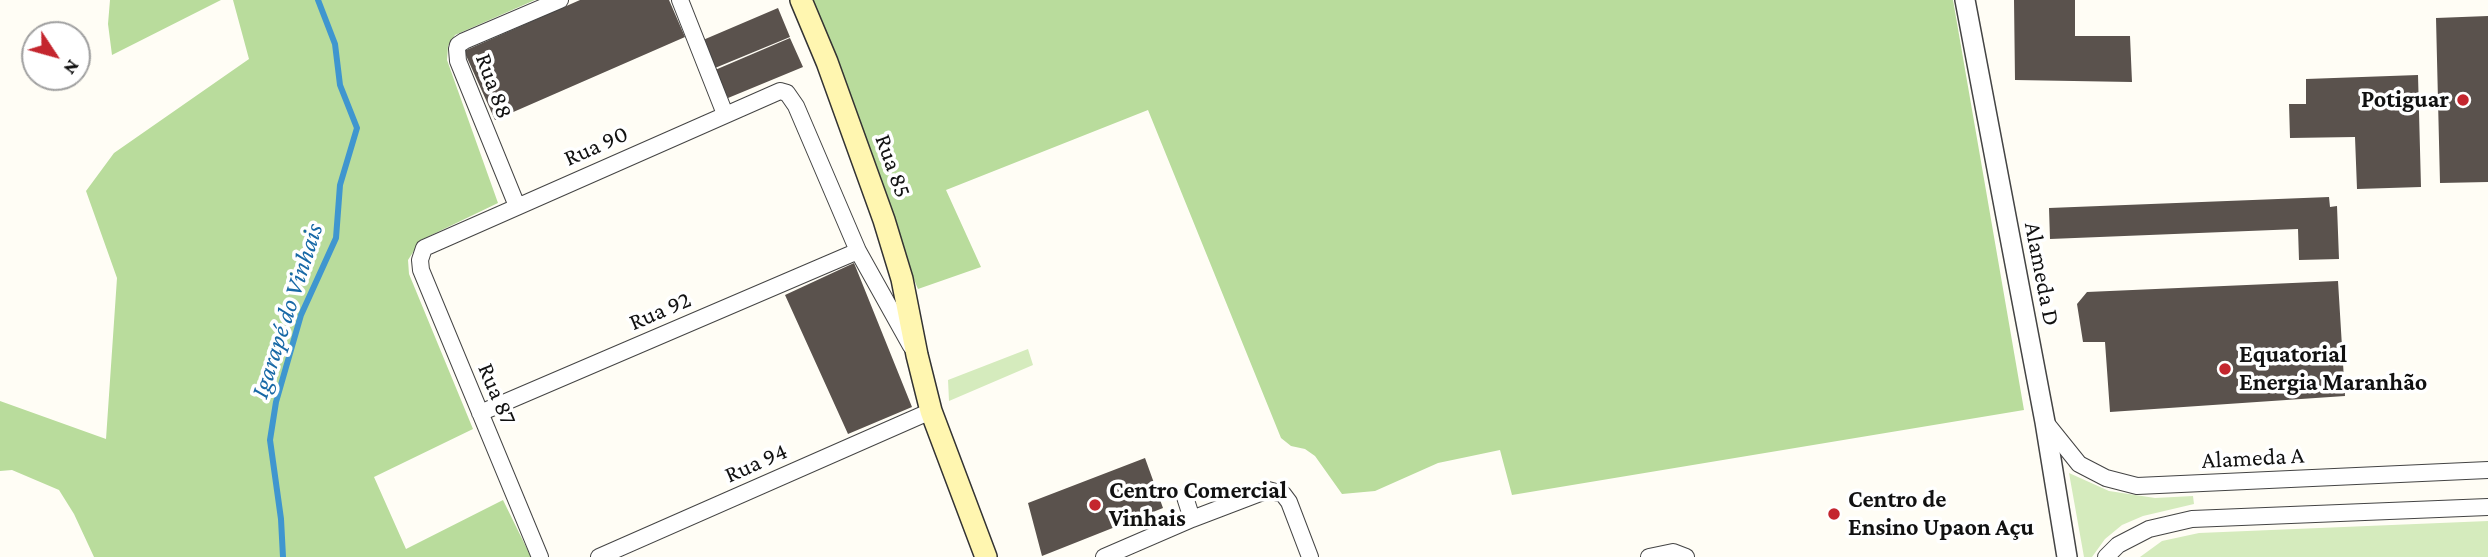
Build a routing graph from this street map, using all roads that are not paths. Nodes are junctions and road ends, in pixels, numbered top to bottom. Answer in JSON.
{"nodes":[{"id":1,"x":560,"y":0,"type":"edge"},
{"id":2,"x":680,"y":0,"type":"edge"},
{"id":3,"x":801,"y":0,"type":"edge"},
{"id":4,"x":1965,"y":0,"type":"edge"},
{"id":5,"x":787,"y":93,"type":"joint"},
{"id":6,"x":725,"y":114,"type":"junction"},
{"id":7,"x":517,"y":206,"type":"junction"},
{"id":8,"x":424,"y":248,"type":"joint"},
{"id":9,"x":858,"y":251,"type":"junction"},
{"id":10,"x":917,"y":355,"type":"junction"},
{"id":11,"x":931,"y":411,"type":"junction"},
{"id":12,"x":480,"y":413,"type":"junction"},
{"id":13,"x":2045,"y":422,"type":"junction"},
{"id":14,"x":2488,"y":470,"type":"edge"},
{"id":15,"x":1185,"y":497,"type":"dead end"},
{"id":16,"x":2488,"y":507,"type":"edge"},
{"id":17,"x":1192,"y":519,"type":"junction"},
{"id":18,"x":1144,"y":549,"type":"edge"},
{"id":19,"x":540,"y":557,"type":"edge"},
{"id":20,"x":599,"y":557,"type":"edge"},
{"id":21,"x":986,"y":557,"type":"edge"},
{"id":22,"x":1104,"y":557,"type":"edge"},
{"id":23,"x":1310,"y":557,"type":"edge"},
{"id":24,"x":1649,"y":557,"type":"edge"},
{"id":25,"x":1686,"y":557,"type":"edge"},
{"id":26,"x":2067,"y":557,"type":"edge"},
{"id":27,"x":2106,"y":557,"type":"edge"}],
"edges":[{"from":1,"to":7,"type":"street","name":"Rua 88"},
{"from":2,"to":6,"type":"street"},
{"from":3,"to":10,"type":"main road","name":"Rua 85"},
{"from":4,"to":13,"type":"street","name":"Alameda D"},
{"from":5,"to":6,"type":"street","name":"Rua 90"},
{"from":5,"to":9,"type":"street","name":"Rua 85"},
{"from":6,"to":7,"type":"street","name":"Rua 90"},
{"from":7,"to":8,"type":"street","name":"Rua 90"},
{"from":8,"to":12,"type":"street","name":"Rua 87"},
{"from":9,"to":10,"type":"street","name":"Rua 85"},
{"from":9,"to":12,"type":"street","name":"Rua 92"},
{"from":10,"to":11,"type":"main road","name":"Rua 85"},
{"from":11,"to":20,"type":"street","name":"Rua 94"},
{"from":11,"to":21,"type":"main road","name":"Rua 85"},
{"from":12,"to":19,"type":"street","name":"Rua 87"},
{"from":13,"to":14,"type":"street","name":"Alameda A"},
{"from":13,"to":26,"type":"street","name":"Alameda D"},
{"from":15,"to":17,"type":"street"},
{"from":16,"to":27,"type":"street"},
{"from":17,"to":18,"type":"street"},
{"from":17,"to":23,"type":"street"},
{"from":18,"to":22,"type":"street"},
{"from":24,"to":25,"type":"street"}]}
